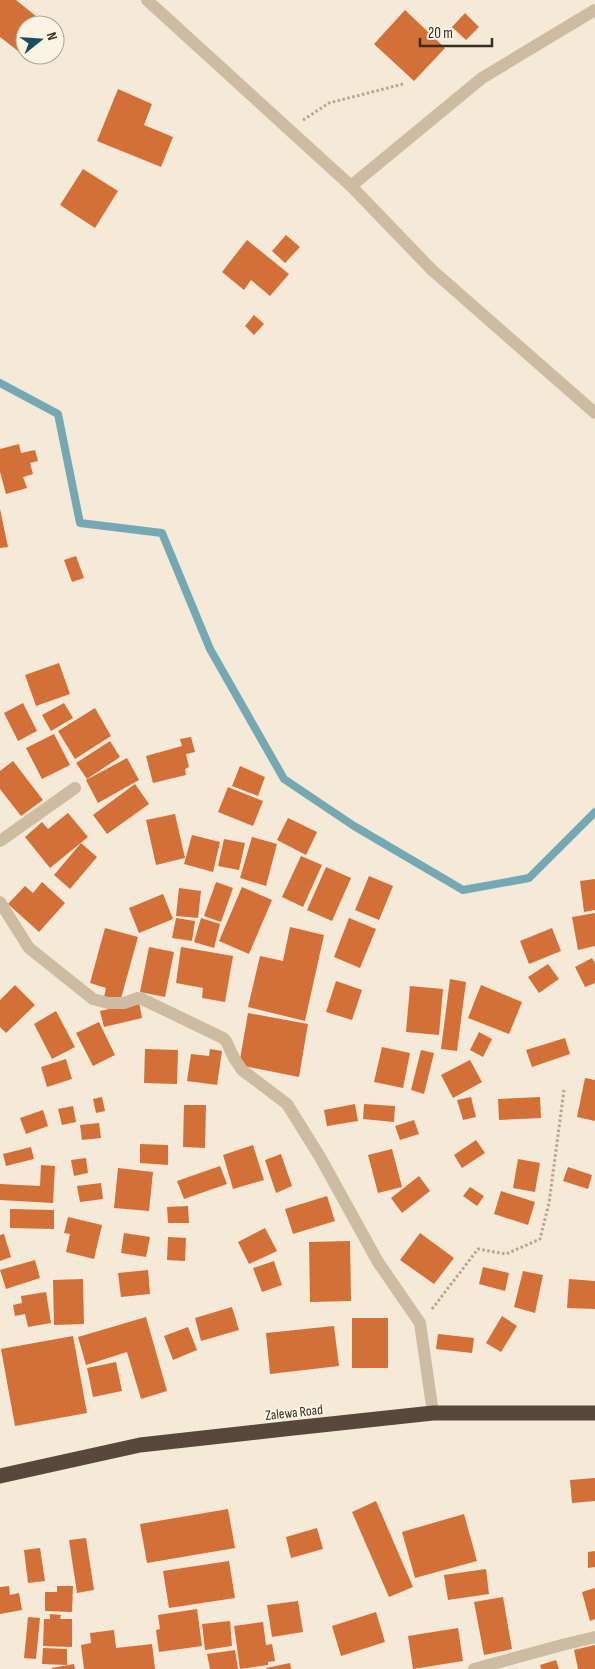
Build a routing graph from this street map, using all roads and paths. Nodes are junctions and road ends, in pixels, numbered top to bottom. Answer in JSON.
{"nodes":[{"id":1,"x":148,"y":0,"type":"edge"},
{"id":2,"x":595,"y":10,"type":"edge"},
{"id":3,"x":403,"y":84,"type":"dead end"},
{"id":4,"x":288,"y":129,"type":"junction"},
{"id":5,"x":351,"y":186,"type":"junction"},
{"id":6,"x":595,"y":413,"type":"edge"},
{"id":7,"x":75,"y":788,"type":"dead end"},
{"id":8,"x":0,"y":841,"type":"edge"},
{"id":9,"x":0,"y":902,"type":"edge"},
{"id":10,"x":564,"y":1090,"type":"dead end"},
{"id":11,"x":420,"y":1323,"type":"junction"},
{"id":12,"x":433,"y":1413,"type":"junction"},
{"id":13,"x":595,"y":1414,"type":"edge"},
{"id":14,"x":0,"y":1476,"type":"edge"},
{"id":15,"x":595,"y":1638,"type":"edge"},
{"id":16,"x":474,"y":1669,"type":"edge"}],
"edges":[{"from":1,"to":4,"type":"street"},
{"from":2,"to":5,"type":"street"},
{"from":3,"to":4,"type":"path"},
{"from":4,"to":5,"type":"street"},
{"from":5,"to":6,"type":"street"},
{"from":7,"to":8,"type":"street"},
{"from":9,"to":11,"type":"street"},
{"from":10,"to":11,"type":"path"},
{"from":11,"to":12,"type":"street"},
{"from":12,"to":13,"type":"highway","name":"Zalewa Road"},
{"from":12,"to":14,"type":"highway","name":"Zalewa Road"},
{"from":15,"to":16,"type":"street"}]}
